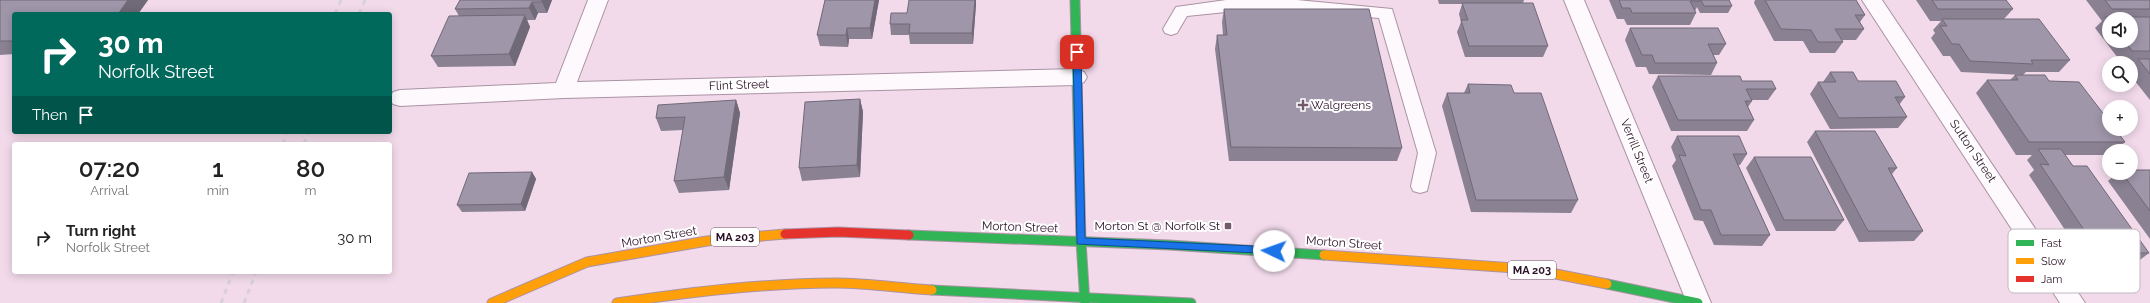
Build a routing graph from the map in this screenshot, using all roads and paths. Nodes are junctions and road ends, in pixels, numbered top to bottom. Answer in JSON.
{"nodes":[{"id":1,"x":598,"y":0,"type":"edge"},
{"id":2,"x":1075,"y":0,"type":"edge"},
{"id":3,"x":1574,"y":0,"type":"edge"},
{"id":4,"x":1872,"y":0,"type":"edge"},
{"id":5,"x":1171,"y":29,"type":"dead end"},
{"id":6,"x":1077,"y":77,"type":"junction"},
{"id":7,"x":564,"y":90,"type":"junction"},
{"id":8,"x":400,"y":98,"type":"dead end"},
{"id":9,"x":1420,"y":186,"type":"dead end"},
{"id":10,"x":2024,"y":229,"type":"edge"},
{"id":11,"x":1081,"y":242,"type":"junction"},
{"id":12,"x":2066,"y":293,"type":"edge"},
{"id":13,"x":1085,"y":300,"type":"edge"},
{"id":14,"x":492,"y":303,"type":"edge"},
{"id":15,"x":617,"y":303,"type":"edge"},
{"id":16,"x":1191,"y":303,"type":"edge"},
{"id":17,"x":1699,"y":303,"type":"edge"},
{"id":18,"x":2073,"y":303,"type":"edge"}],
"edges":[{"from":1,"to":7,"type":"street"},
{"from":2,"to":6,"type":"main road"},
{"from":3,"to":17,"type":"street","name":"Verrill Street"},
{"from":4,"to":10,"type":"street","name":"Sutton Street"},
{"from":5,"to":9,"type":"lane"},
{"from":6,"to":7,"type":"street","name":"Flint Street"},
{"from":6,"to":11,"type":"main road"},
{"from":7,"to":8,"type":"street","name":"Flint Street"},
{"from":11,"to":13,"type":"main road"},
{"from":11,"to":14,"type":"main road","name":"Morton Street","number":"MA 203"},
{"from":11,"to":17,"type":"main road","name":"Morton Street","number":"MA 203"},
{"from":12,"to":18,"type":"street","name":"Sutton Street"},
{"from":13,"to":15,"type":"main road"},
{"from":13,"to":16,"type":"main road"}]}
